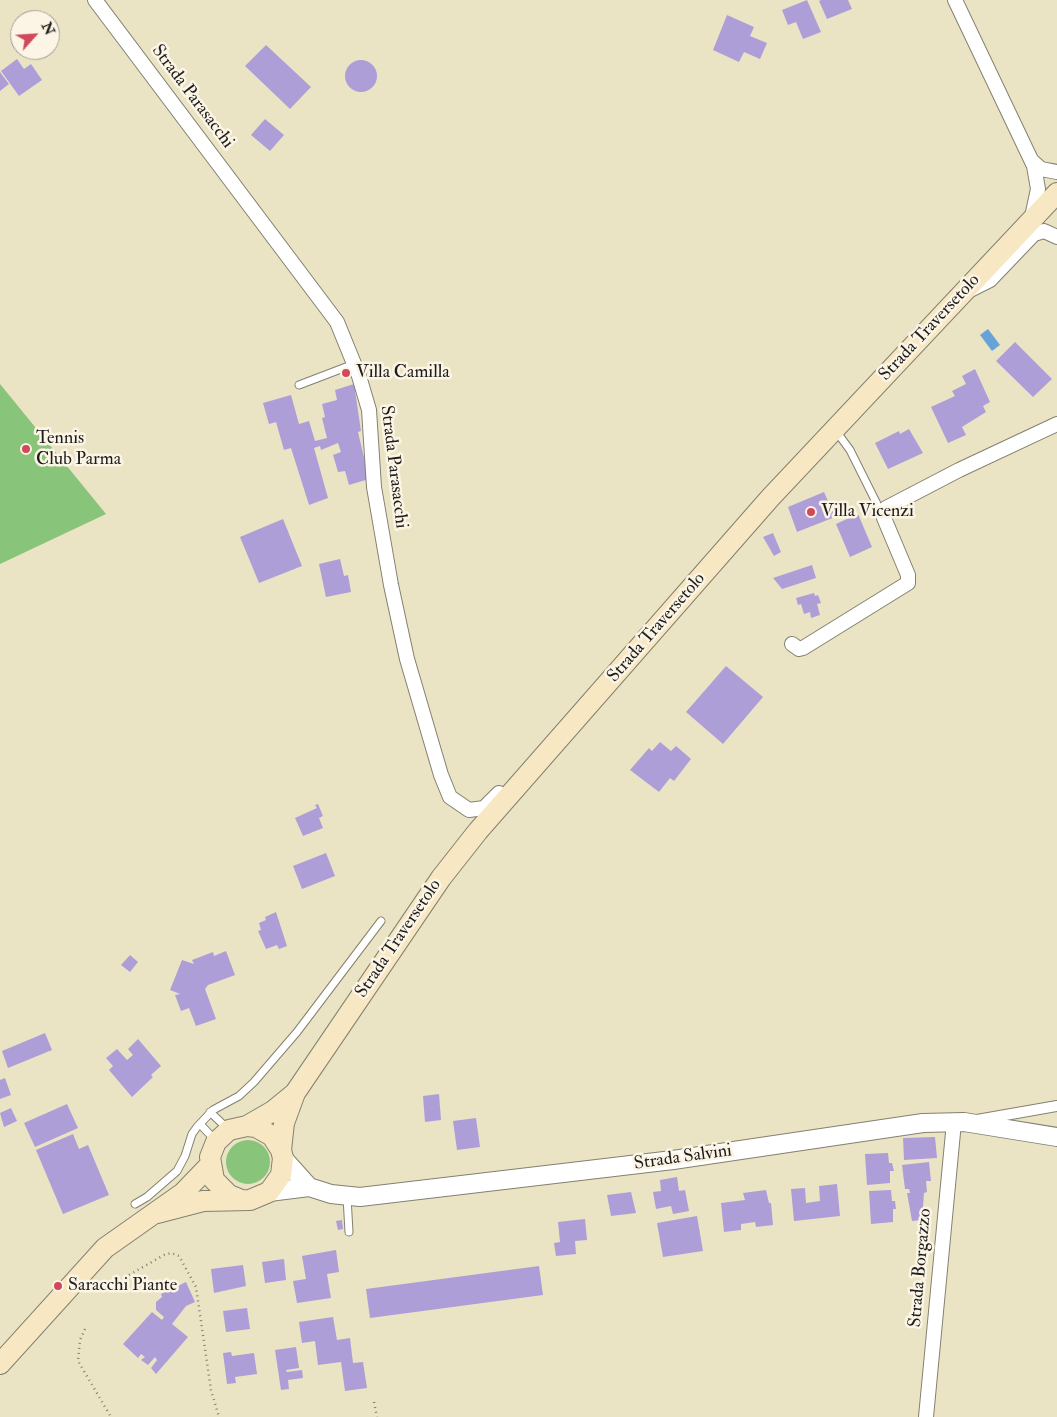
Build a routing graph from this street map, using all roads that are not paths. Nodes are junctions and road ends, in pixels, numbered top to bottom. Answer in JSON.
{"nodes":[{"id":1,"x":95,"y":0,"type":"edge"},
{"id":2,"x":955,"y":0,"type":"edge"},
{"id":3,"x":1032,"y":161,"type":"junction"},
{"id":4,"x":1057,"y":172,"type":"edge"},
{"id":5,"x":1057,"y":193,"type":"edge"},
{"id":6,"x":1026,"y":226,"type":"junction"},
{"id":7,"x":1057,"y":237,"type":"edge"},
{"id":8,"x":961,"y":296,"type":"junction"},
{"id":9,"x":354,"y":364,"type":"junction"},
{"id":10,"x":299,"y":385,"type":"dead end"},
{"id":11,"x":1057,"y":424,"type":"edge"},
{"id":12,"x":834,"y":429,"type":"junction"},
{"id":13,"x":884,"y":518,"type":"junction"},
{"id":14,"x":792,"y":644,"type":"dead end"},
{"id":15,"x":570,"y":726,"type":"junction"},
{"id":16,"x":381,"y":921,"type":"dead end"},
{"id":17,"x":294,"y":1093,"type":"junction"},
{"id":18,"x":1057,"y":1106,"type":"edge"},
{"id":19,"x":210,"y":1112,"type":"junction"},
{"id":20,"x":954,"y":1122,"type":"junction"},
{"id":21,"x":200,"y":1124,"type":"junction"},
{"id":22,"x":231,"y":1132,"type":"junction"},
{"id":23,"x":1057,"y":1137,"type":"edge"},
{"id":24,"x":282,"y":1154,"type":"junction"},
{"id":25,"x":210,"y":1165,"type":"junction"},
{"id":26,"x":309,"y":1187,"type":"junction"},
{"id":27,"x":269,"y":1192,"type":"junction"},
{"id":28,"x":347,"y":1197,"type":"junction"},
{"id":29,"x":239,"y":1199,"type":"junction"},
{"id":30,"x":135,"y":1204,"type":"dead end"},
{"id":31,"x":157,"y":1213,"type":"junction"},
{"id":32,"x":349,"y":1232,"type":"dead end"},
{"id":33,"x":0,"y":1364,"type":"edge"},
{"id":34,"x":926,"y":1417,"type":"edge"}],
"edges":[{"from":1,"to":9,"type":"street","name":"Strada Parasacchi"},
{"from":2,"to":3,"type":"street"},
{"from":3,"to":4,"type":"street"},
{"from":3,"to":6,"type":"street"},
{"from":5,"to":6,"type":"main road","name":"Strada Traversetolo"},
{"from":6,"to":8,"type":"main road","name":"Strada Traversetolo"},
{"from":7,"to":8,"type":"street"},
{"from":8,"to":12,"type":"main road","name":"Strada Traversetolo"},
{"from":9,"to":10,"type":"lane"},
{"from":9,"to":15,"type":"street","name":"Strada Parasacchi"},
{"from":11,"to":13,"type":"street"},
{"from":12,"to":13,"type":"lane"},
{"from":12,"to":15,"type":"main road","name":"Strada Traversetolo"},
{"from":13,"to":14,"type":"street"},
{"from":15,"to":17,"type":"main road","name":"Strada Traversetolo"},
{"from":16,"to":19,"type":"lane"},
{"from":17,"to":22,"type":"main road","name":"Strada Traversetolo"},
{"from":17,"to":24,"type":"main road","name":"Strada Traversetolo"},
{"from":18,"to":20,"type":"street"},
{"from":19,"to":21,"type":"lane"},
{"from":19,"to":22,"type":"lane"},
{"from":20,"to":23,"type":"street","name":"Strada Salvini"},
{"from":20,"to":28,"type":"street","name":"Strada Salvini"},
{"from":20,"to":34,"type":"street","name":"Strada Borgazzo"},
{"from":21,"to":22,"type":"lane"},
{"from":21,"to":30,"type":"lane"},
{"from":22,"to":24,"type":"main road"},
{"from":22,"to":25,"type":"main road"},
{"from":24,"to":26,"type":"street"},
{"from":24,"to":27,"type":"main road","name":"Strada Traversetolo"},
{"from":25,"to":29,"type":"main road"},
{"from":25,"to":31,"type":"main road"},
{"from":26,"to":27,"type":"street","name":"Strada Salvini"},
{"from":26,"to":28,"type":"street","name":"Strada Salvini"},
{"from":27,"to":29,"type":"main road"},
{"from":28,"to":32,"type":"lane"},
{"from":29,"to":31,"type":"main road"},
{"from":31,"to":33,"type":"main road"}]}
